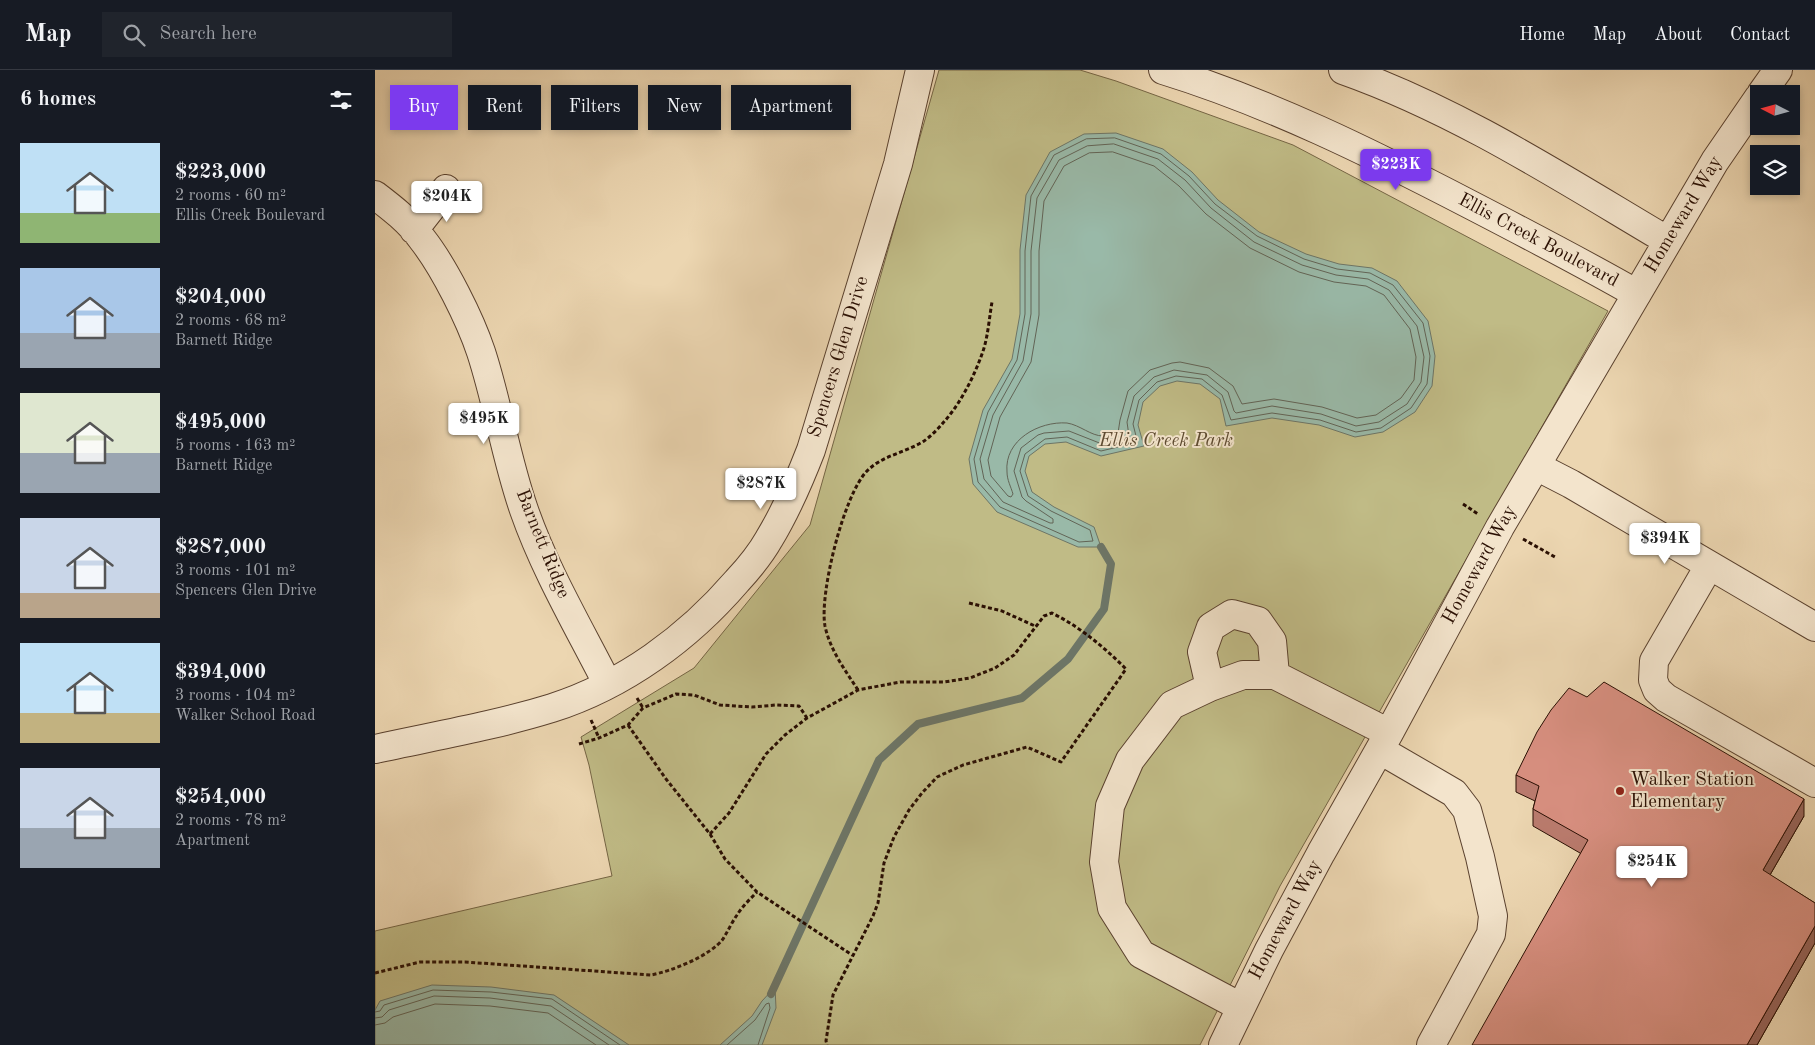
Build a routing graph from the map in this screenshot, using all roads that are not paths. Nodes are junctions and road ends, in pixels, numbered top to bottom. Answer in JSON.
{"nodes":[{"id":1,"x":920,"y":70,"type":"edge"},
{"id":2,"x":1163,"y":70,"type":"edge"},
{"id":3,"x":1343,"y":70,"type":"edge"},
{"id":4,"x":1778,"y":70,"type":"edge"},
{"id":5,"x":1215,"y":77,"type":"edge"},
{"id":6,"x":1767,"y":85,"type":"edge"},
{"id":7,"x":1750,"y":110,"type":"edge"},
{"id":8,"x":446,"y":189,"type":"dead end"},
{"id":9,"x":375,"y":195,"type":"edge"},
{"id":10,"x":414,"y":230,"type":"junction"},
{"id":11,"x":1668,"y":241,"type":"junction"},
{"id":12,"x":1637,"y":294,"type":"junction"},
{"id":13,"x":1536,"y":466,"type":"junction"},
{"id":14,"x":1709,"y":566,"type":"junction"},
{"id":15,"x":1815,"y":627,"type":"edge"},
{"id":16,"x":1275,"y":675,"type":"junction"},
{"id":17,"x":607,"y":684,"type":"junction"},
{"id":18,"x":1210,"y":688,"type":"junction"},
{"id":19,"x":1385,"y":742,"type":"junction"},
{"id":20,"x":375,"y":749,"type":"edge"},
{"id":21,"x":1815,"y":784,"type":"edge"},
{"id":22,"x":1241,"y":1007,"type":"junction"},
{"id":23,"x":1223,"y":1045,"type":"edge"},
{"id":24,"x":1431,"y":1045,"type":"edge"}],
"edges":[{"from":1,"to":17,"type":"street","name":"Spencers Glen Drive"},
{"from":2,"to":5,"type":"street","name":"Ellis Creek Boulevard"},
{"from":3,"to":11,"type":"street"},
{"from":4,"to":6,"type":"street"},
{"from":5,"to":12,"type":"street","name":"Ellis Creek Boulevard"},
{"from":7,"to":11,"type":"street","name":"Homeward Way"},
{"from":8,"to":10,"type":"street"},
{"from":9,"to":10,"type":"street","name":"Barnett Ridge"},
{"from":10,"to":17,"type":"street","name":"Barnett Ridge"},
{"from":11,"to":12,"type":"street","name":"Homeward Way"},
{"from":12,"to":13,"type":"street","name":"Homeward Way"},
{"from":13,"to":14,"type":"street"},
{"from":13,"to":19,"type":"street","name":"Homeward Way"},
{"from":14,"to":15,"type":"street"},
{"from":14,"to":21,"type":"street"},
{"from":16,"to":18,"type":"street"},
{"from":16,"to":18,"type":"street"},
{"from":16,"to":19,"type":"street"},
{"from":17,"to":20,"type":"street","name":"Spencers Glen Drive"},
{"from":18,"to":22,"type":"street"},
{"from":19,"to":22,"type":"street","name":"Homeward Way"},
{"from":19,"to":24,"type":"street"},
{"from":22,"to":23,"type":"street","name":"Homeward Way"}]}
